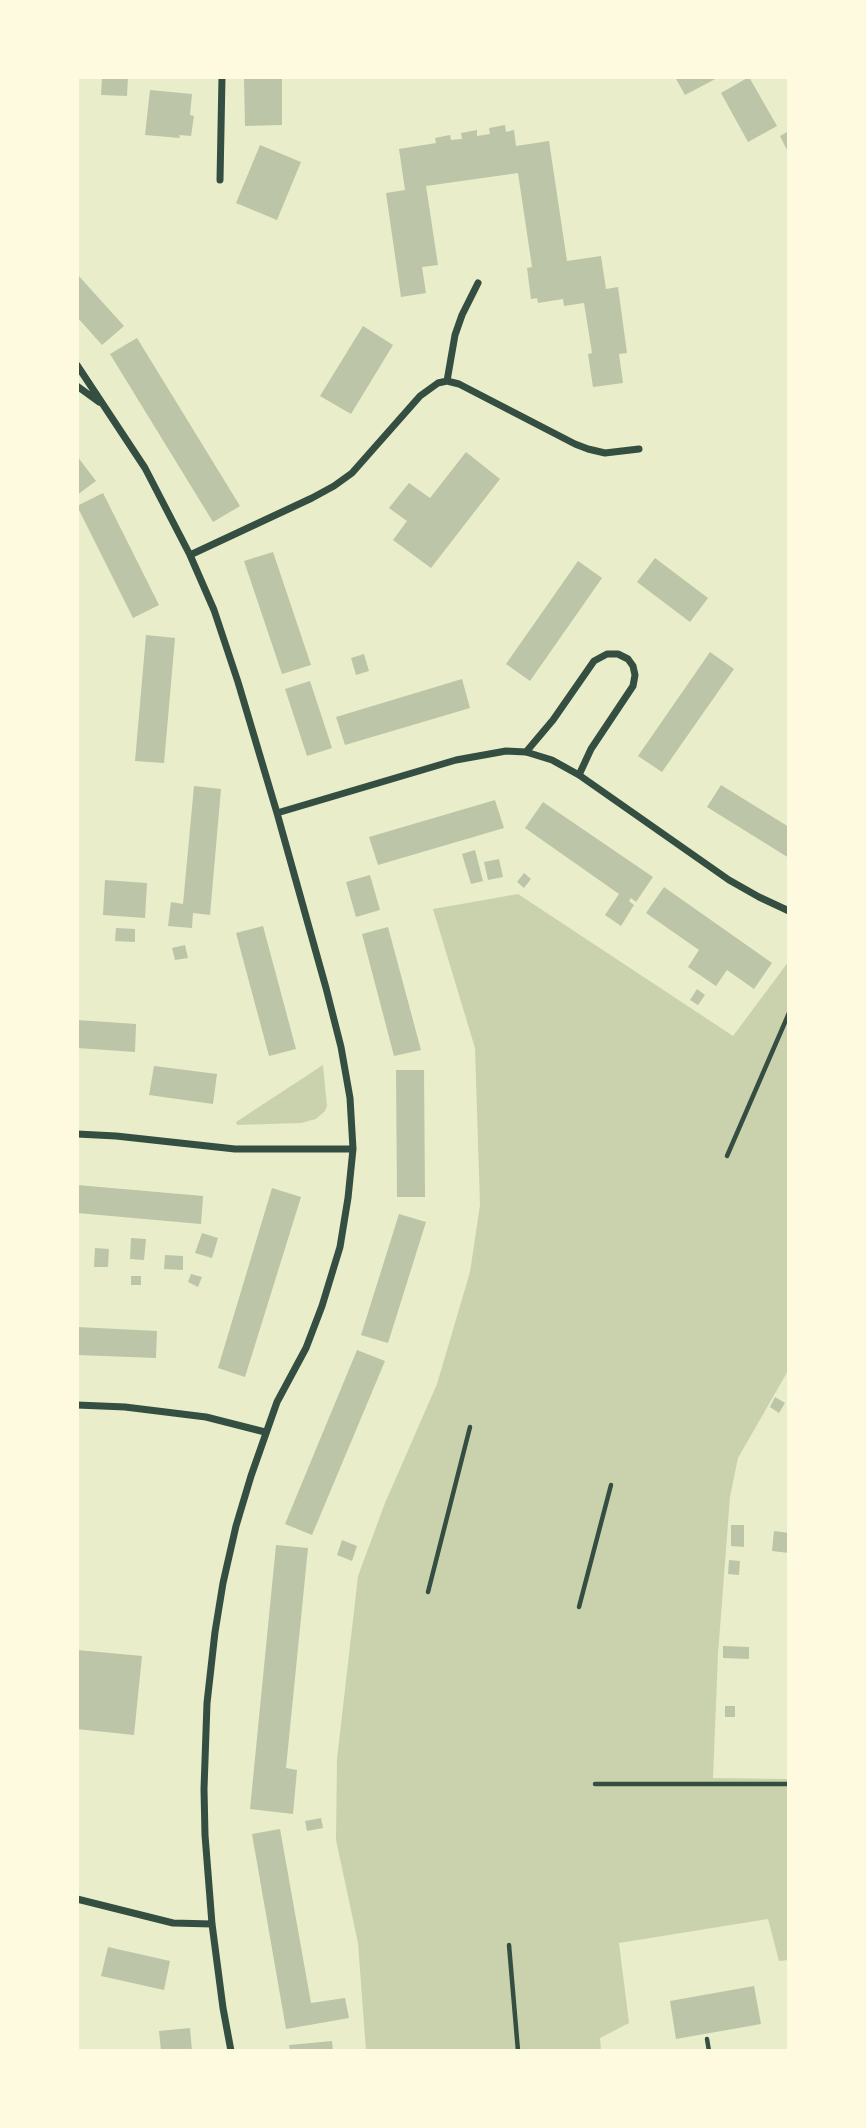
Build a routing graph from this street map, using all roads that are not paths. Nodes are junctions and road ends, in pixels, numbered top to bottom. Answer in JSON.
{"nodes":[{"id":1,"x":222,"y":77,"type":"edge"},
{"id":2,"x":220,"y":180,"type":"dead end"},
{"id":3,"x":478,"y":283,"type":"dead end"},
{"id":4,"x":77,"y":365,"type":"edge"},
{"id":5,"x":447,"y":381,"type":"junction"},
{"id":6,"x":77,"y":386,"type":"edge"},
{"id":7,"x":102,"y":405,"type":"junction"},
{"id":8,"x":639,"y":449,"type":"dead end"},
{"id":9,"x":190,"y":555,"type":"junction"},
{"id":10,"x":526,"y":752,"type":"junction"},
{"id":11,"x":579,"y":775,"type":"junction"},
{"id":12,"x":277,"y":813,"type":"junction"},
{"id":13,"x":789,"y":911,"type":"edge"},
{"id":14,"x":77,"y":1134,"type":"edge"},
{"id":15,"x":353,"y":1149,"type":"junction"},
{"id":16,"x":77,"y":1405,"type":"edge"},
{"id":17,"x":265,"y":1433,"type":"junction"},
{"id":18,"x":77,"y":1899,"type":"edge"},
{"id":19,"x":212,"y":1924,"type":"junction"},
{"id":20,"x":231,"y":2051,"type":"edge"}],
"edges":[{"from":1,"to":2,"type":"street"},
{"from":3,"to":5,"type":"street"},
{"from":4,"to":7,"type":"street"},
{"from":5,"to":8,"type":"street"},
{"from":5,"to":9,"type":"street"},
{"from":6,"to":7,"type":"street"},
{"from":7,"to":9,"type":"street"},
{"from":9,"to":12,"type":"street"},
{"from":10,"to":11,"type":"street"},
{"from":10,"to":11,"type":"street"},
{"from":10,"to":12,"type":"street"},
{"from":11,"to":13,"type":"street"},
{"from":12,"to":15,"type":"street"},
{"from":14,"to":15,"type":"street"},
{"from":15,"to":17,"type":"street"},
{"from":16,"to":17,"type":"street"},
{"from":17,"to":19,"type":"street"},
{"from":18,"to":19,"type":"street"},
{"from":19,"to":20,"type":"street"}]}
